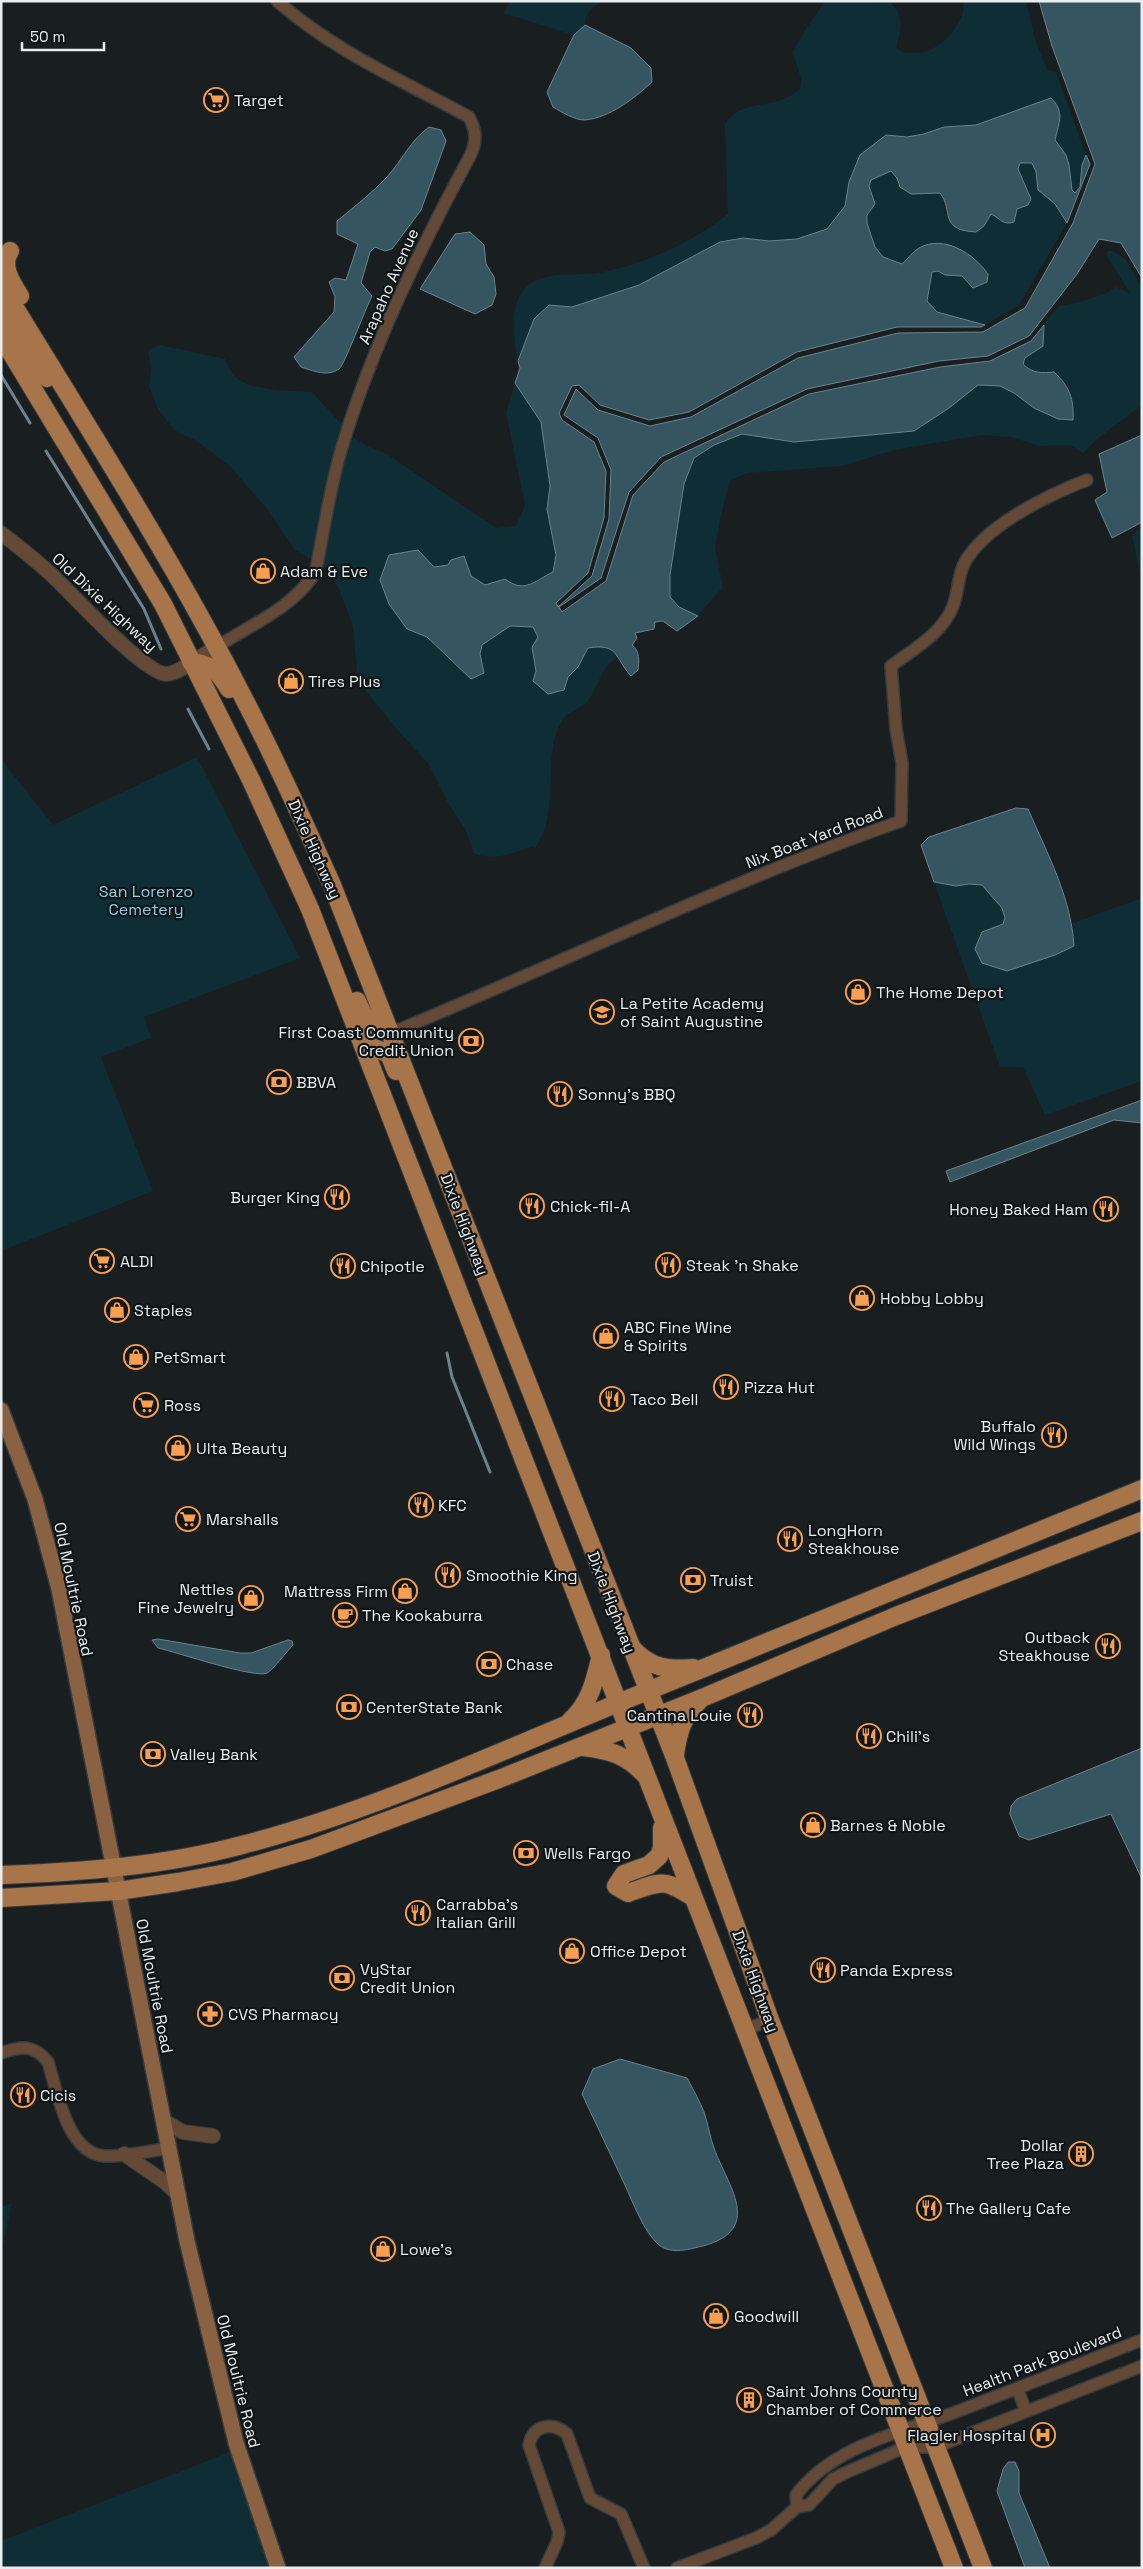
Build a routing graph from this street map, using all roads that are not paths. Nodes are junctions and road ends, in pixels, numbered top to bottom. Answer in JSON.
{"nodes":[{"id":1,"x":277,"y":1,"type":"edge"},
{"id":2,"x":10,"y":251,"type":"dead end"},
{"id":3,"x":1,"y":285,"type":"edge"},
{"id":4,"x":1,"y":309,"type":"edge"},
{"id":5,"x":1,"y":336,"type":"edge"},
{"id":6,"x":72,"y":403,"type":"junction"},
{"id":7,"x":100,"y":448,"type":"junction"},
{"id":8,"x":1087,"y":480,"type":"dead end"},
{"id":9,"x":1,"y":533,"type":"edge"},
{"id":10,"x":216,"y":647,"type":"junction"},
{"id":11,"x":191,"y":662,"type":"junction"},
{"id":12,"x":298,"y":882,"type":"junction"},
{"id":13,"x":364,"y":965,"type":"junction"},
{"id":14,"x":390,"y":1033,"type":"junction"},
{"id":15,"x":372,"y":1047,"type":"junction"},
{"id":16,"x":374,"y":1073,"type":"junction"},
{"id":17,"x":472,"y":1241,"type":"junction"},
{"id":18,"x":1,"y":1410,"type":"edge"},
{"id":19,"x":1142,"y":1489,"type":"edge"},
{"id":20,"x":1142,"y":1521,"type":"edge"},
{"id":21,"x":950,"y":1566,"type":"junction"},
{"id":22,"x":896,"y":1616,"type":"junction"},
{"id":23,"x":629,"y":1645,"type":"junction"},
{"id":24,"x":601,"y":1656,"type":"junction"},
{"id":25,"x":708,"y":1667,"type":"junction"},
{"id":26,"x":648,"y":1691,"type":"junction"},
{"id":27,"x":702,"y":1698,"type":"junction"},
{"id":28,"x":619,"y":1703,"type":"junction"},
{"id":29,"x":658,"y":1715,"type":"junction"},
{"id":30,"x":629,"y":1727,"type":"junction"},
{"id":31,"x":561,"y":1728,"type":"junction"},
{"id":32,"x":580,"y":1747,"type":"junction"},
{"id":33,"x":675,"y":1758,"type":"junction"},
{"id":34,"x":649,"y":1779,"type":"junction"},
{"id":35,"x":368,"y":1805,"type":"junction"},
{"id":36,"x":661,"y":1818,"type":"junction"},
{"id":37,"x":375,"y":1826,"type":"junction"},
{"id":38,"x":114,"y":1869,"type":"junction"},
{"id":39,"x":1,"y":1875,"type":"edge"},
{"id":40,"x":118,"y":1891,"type":"junction"},
{"id":41,"x":1,"y":1898,"type":"edge"},
{"id":42,"x":694,"y":1898,"type":"junction"},
{"id":43,"x":770,"y":2020,"type":"junction"},
{"id":44,"x":744,"y":2030,"type":"junction"},
{"id":45,"x":1,"y":2053,"type":"edge"},
{"id":46,"x":164,"y":2121,"type":"junction"},
{"id":47,"x":212,"y":2136,"type":"dead end"},
{"id":48,"x":170,"y":2148,"type":"junction"},
{"id":49,"x":124,"y":2154,"type":"junction"},
{"id":50,"x":179,"y":2195,"type":"junction"},
{"id":51,"x":1142,"y":2340,"type":"edge"},
{"id":52,"x":1142,"y":2366,"type":"edge"},
{"id":53,"x":1017,"y":2388,"type":"junction"},
{"id":54,"x":1026,"y":2411,"type":"junction"},
{"id":55,"x":926,"y":2423,"type":"junction"},
{"id":56,"x":903,"y":2439,"type":"junction"},
{"id":57,"x":936,"y":2447,"type":"junction"},
{"id":58,"x":797,"y":2507,"type":"junction"},
{"id":59,"x":278,"y":2568,"type":"edge"},
{"id":60,"x":545,"y":2568,"type":"edge"},
{"id":61,"x":644,"y":2568,"type":"edge"},
{"id":62,"x":677,"y":2568,"type":"edge"},
{"id":63,"x":954,"y":2568,"type":"edge"},
{"id":64,"x":983,"y":2568,"type":"edge"}],
"edges":[{"from":1,"to":10,"type":"street","name":"Arapaho Avenue"},
{"from":2,"to":7,"type":"main road"},
{"from":3,"to":6,"type":"main road"},
{"from":4,"to":6,"type":"main road"},
{"from":5,"to":11,"type":"main road","name":"Dixie Highway"},
{"from":6,"to":7,"type":"main road"},
{"from":7,"to":10,"type":"main road","name":"Dixie Highway"},
{"from":8,"to":14,"type":"street","name":"Nix Boat Yard Road"},
{"from":9,"to":11,"type":"street","name":"Old Dixie Highway"},
{"from":10,"to":11,"type":"street","name":"Old Dixie Highway"},
{"from":10,"to":13,"type":"main road","name":"Dixie Highway"},
{"from":11,"to":12,"type":"main road","name":"Dixie Highway"},
{"from":11,"to":13,"type":"main road"},
{"from":12,"to":14,"type":"main road"},
{"from":12,"to":16,"type":"main road","name":"Dixie Highway"},
{"from":13,"to":14,"type":"main road","name":"Dixie Highway"},
{"from":14,"to":15,"type":"main road"},
{"from":14,"to":17,"type":"main road","name":"Dixie Highway"},
{"from":15,"to":16,"type":"main road"},
{"from":15,"to":17,"type":"main road"},
{"from":16,"to":24,"type":"main road","name":"Dixie Highway"},
{"from":17,"to":23,"type":"main road","name":"Dixie Highway"},
{"from":18,"to":38,"type":"main road","name":"Old Moultrie Road"},
{"from":19,"to":21,"type":"main road"},
{"from":20,"to":22,"type":"main road"},
{"from":21,"to":22,"type":"main road"},
{"from":21,"to":25,"type":"main road"},
{"from":22,"to":27,"type":"main road"},
{"from":23,"to":25,"type":"main road"},
{"from":23,"to":26,"type":"main road","name":"Dixie Highway"},
{"from":24,"to":28,"type":"main road","name":"Dixie Highway"},
{"from":24,"to":31,"type":"main road"},
{"from":25,"to":26,"type":"main road"},
{"from":26,"to":28,"type":"main road"},
{"from":26,"to":29,"type":"main road","name":"Dixie Highway"},
{"from":27,"to":29,"type":"main road"},
{"from":27,"to":33,"type":"main road"},
{"from":28,"to":30,"type":"main road","name":"Dixie Highway"},
{"from":28,"to":31,"type":"main road"},
{"from":29,"to":30,"type":"main road"},
{"from":29,"to":33,"type":"main road","name":"Dixie Highway"},
{"from":30,"to":32,"type":"main road"},
{"from":30,"to":34,"type":"main road","name":"Dixie Highway"},
{"from":31,"to":35,"type":"main road"},
{"from":32,"to":34,"type":"main road"},
{"from":32,"to":37,"type":"main road"},
{"from":33,"to":43,"type":"main road","name":"Dixie Highway"},
{"from":34,"to":36,"type":"main road","name":"Dixie Highway"},
{"from":35,"to":37,"type":"main road"},
{"from":35,"to":38,"type":"main road"},
{"from":36,"to":42,"type":"main road","name":"Dixie Highway"},
{"from":36,"to":42,"type":"main road"},
{"from":37,"to":40,"type":"main road"},
{"from":38,"to":39,"type":"main road"},
{"from":38,"to":40,"type":"main road","name":"Old Moultrie Road"},
{"from":40,"to":41,"type":"main road"},
{"from":40,"to":46,"type":"main road","name":"Old Moultrie Road"},
{"from":42,"to":44,"type":"main road","name":"Dixie Highway"},
{"from":43,"to":44,"type":"street"},
{"from":43,"to":55,"type":"main road","name":"Dixie Highway"},
{"from":44,"to":56,"type":"main road","name":"Dixie Highway"},
{"from":45,"to":49,"type":"street"},
{"from":46,"to":47,"type":"street"},
{"from":46,"to":48,"type":"main road","name":"Old Moultrie Road"},
{"from":48,"to":49,"type":"street"},
{"from":48,"to":50,"type":"main road","name":"Old Moultrie Road"},
{"from":49,"to":50,"type":"street"},
{"from":50,"to":59,"type":"main road","name":"Old Moultrie Road"},
{"from":51,"to":53,"type":"street","name":"Health Park Boulevard"},
{"from":52,"to":54,"type":"street"},
{"from":53,"to":54,"type":"street"},
{"from":53,"to":55,"type":"street","name":"Health Park Boulevard"},
{"from":54,"to":57,"type":"street"},
{"from":55,"to":56,"type":"street","name":"Health Park Boulevard"},
{"from":55,"to":57,"type":"main road","name":"Dixie Highway"},
{"from":56,"to":57,"type":"street"},
{"from":56,"to":58,"type":"street"},
{"from":56,"to":58,"type":"street"},
{"from":56,"to":63,"type":"main road","name":"Dixie Highway"},
{"from":57,"to":64,"type":"main road","name":"Dixie Highway"},
{"from":58,"to":62,"type":"street"},
{"from":60,"to":61,"type":"street"}]}
